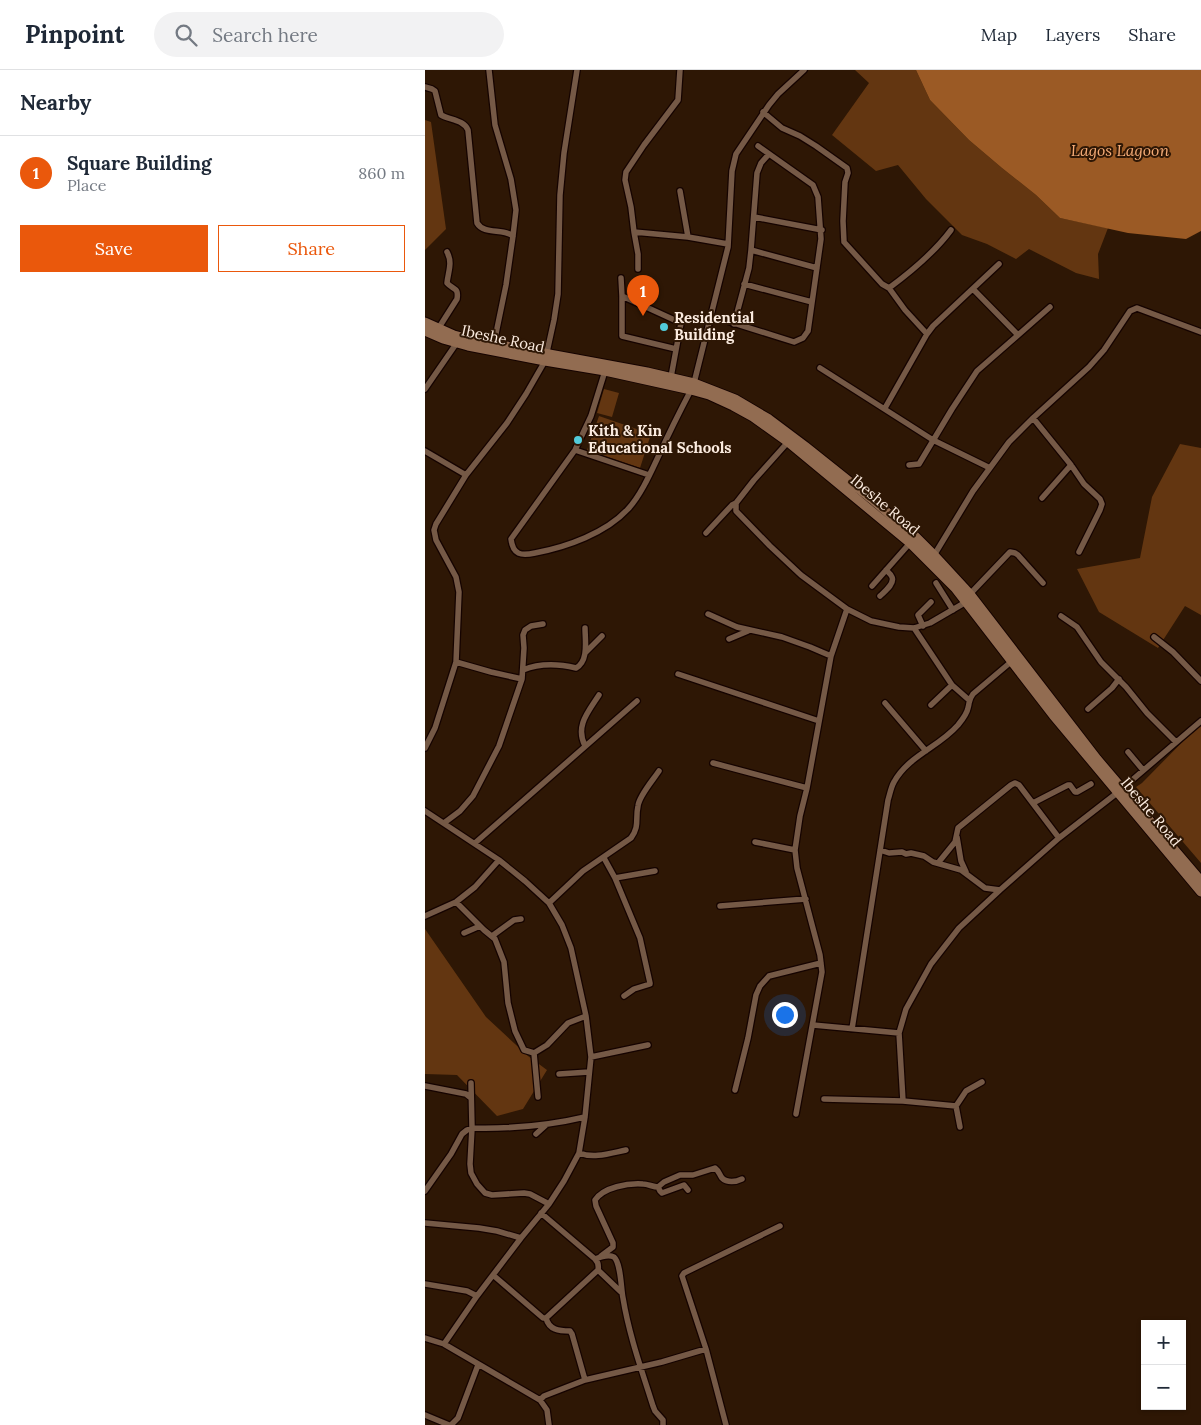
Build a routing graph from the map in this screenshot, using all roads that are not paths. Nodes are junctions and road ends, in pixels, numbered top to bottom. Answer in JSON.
{"nodes":[{"id":1,"x":489,"y":70,"type":"edge"},
{"id":2,"x":577,"y":70,"type":"edge"},
{"id":3,"x":680,"y":70,"type":"edge"},
{"id":4,"x":804,"y":70,"type":"edge"},
{"id":5,"x":425,"y":86,"type":"edge"},
{"id":6,"x":763,"y":112,"type":"junction"},
{"id":7,"x":758,"y":146,"type":"dead end"},
{"id":8,"x":769,"y":154,"type":"junction"},
{"id":9,"x":680,"y":191,"type":"dead end"},
{"id":10,"x":754,"y":217,"type":"junction"},
{"id":11,"x":822,"y":230,"type":"junction"},
{"id":12,"x":951,"y":230,"type":"dead end"},
{"id":13,"x":634,"y":232,"type":"junction"},
{"id":14,"x":513,"y":236,"type":"junction"},
{"id":15,"x":689,"y":236,"type":"junction"},
{"id":16,"x":728,"y":244,"type":"junction"},
{"id":17,"x":751,"y":250,"type":"junction"},
{"id":18,"x":447,"y":252,"type":"dead end"},
{"id":19,"x":999,"y":264,"type":"dead end"},
{"id":20,"x":817,"y":268,"type":"junction"},
{"id":21,"x":638,"y":269,"type":"dead end"},
{"id":22,"x":621,"y":278,"type":"dead end"},
{"id":23,"x":744,"y":284,"type":"junction"},
{"id":24,"x":889,"y":288,"type":"junction"},
{"id":25,"x":973,"y":289,"type":"junction"},
{"id":26,"x":622,"y":296,"type":"junction"},
{"id":27,"x":812,"y":302,"type":"junction"},
{"id":28,"x":1050,"y":307,"type":"dead end"},
{"id":29,"x":711,"y":316,"type":"junction"},
{"id":30,"x":425,"y":322,"type":"edge"},
{"id":31,"x":734,"y":324,"type":"junction"},
{"id":32,"x":438,"y":329,"type":"junction"},
{"id":33,"x":425,"y":331,"type":"edge"},
{"id":34,"x":1201,"y":332,"type":"edge"},
{"id":35,"x":927,"y":334,"type":"junction"},
{"id":36,"x":1018,"y":335,"type":"junction"},
{"id":37,"x":494,"y":343,"type":"junction"},
{"id":38,"x":456,"y":344,"type":"junction"},
{"id":39,"x":676,"y":349,"type":"junction"},
{"id":40,"x":546,"y":358,"type":"junction"},
{"id":41,"x":820,"y":368,"type":"dead end"},
{"id":42,"x":605,"y":371,"type":"junction"},
{"id":43,"x":671,"y":377,"type":"junction"},
{"id":44,"x":692,"y":386,"type":"junction"},
{"id":45,"x":425,"y":389,"type":"edge"},
{"id":46,"x":885,"y":408,"type":"junction"},
{"id":47,"x":1033,"y":418,"type":"junction"},
{"id":48,"x":933,"y":440,"type":"junction"},
{"id":49,"x":788,"y":442,"type":"junction"},
{"id":50,"x":575,"y":450,"type":"junction"},
{"id":51,"x":425,"y":451,"type":"edge"},
{"id":52,"x":909,"y":465,"type":"dead end"},
{"id":53,"x":1071,"y":466,"type":"junction"},
{"id":54,"x":990,"y":468,"type":"junction"},
{"id":55,"x":466,"y":475,"type":"junction"},
{"id":56,"x":649,"y":475,"type":"junction"},
{"id":57,"x":1042,"y":498,"type":"dead end"},
{"id":58,"x":736,"y":503,"type":"junction"},
{"id":59,"x":706,"y":533,"type":"dead end"},
{"id":60,"x":910,"y":543,"type":"junction"},
{"id":61,"x":1079,"y":552,"type":"dead end"},
{"id":62,"x":932,"y":558,"type":"junction"},
{"id":63,"x":886,"y":570,"type":"junction"},
{"id":64,"x":936,"y":583,"type":"dead end"},
{"id":65,"x":1043,"y":583,"type":"dead end"},
{"id":66,"x":872,"y":586,"type":"dead end"},
{"id":67,"x":880,"y":596,"type":"dead end"},
{"id":68,"x":968,"y":598,"type":"junction"},
{"id":69,"x":931,"y":602,"type":"dead end"},
{"id":70,"x":847,"y":609,"type":"junction"},
{"id":71,"x":953,"y":610,"type":"junction"},
{"id":72,"x":708,"y":614,"type":"dead end"},
{"id":73,"x":1061,"y":616,"type":"dead end"},
{"id":74,"x":543,"y":624,"type":"dead end"},
{"id":75,"x":923,"y":626,"type":"junction"},
{"id":76,"x":585,"y":628,"type":"dead end"},
{"id":77,"x":914,"y":628,"type":"junction"},
{"id":78,"x":750,"y":630,"type":"junction"},
{"id":79,"x":602,"y":636,"type":"dead end"},
{"id":80,"x":1154,"y":637,"type":"dead end"},
{"id":81,"x":729,"y":639,"type":"dead end"},
{"id":82,"x":585,"y":653,"type":"junction"},
{"id":83,"x":831,"y":656,"type":"junction"},
{"id":84,"x":1012,"y":661,"type":"junction"},
{"id":85,"x":456,"y":662,"type":"junction"},
{"id":86,"x":523,"y":670,"type":"junction"},
{"id":87,"x":678,"y":674,"type":"dead end"},
{"id":88,"x":522,"y":679,"type":"junction"},
{"id":89,"x":1119,"y":680,"type":"junction"},
{"id":90,"x":1201,"y":681,"type":"edge"},
{"id":91,"x":952,"y":685,"type":"junction"},
{"id":92,"x":599,"y":696,"type":"dead end"},
{"id":93,"x":969,"y":700,"type":"junction"},
{"id":94,"x":637,"y":701,"type":"dead end"},
{"id":95,"x":885,"y":703,"type":"dead end"},
{"id":96,"x":931,"y":705,"type":"dead end"},
{"id":97,"x":1088,"y":709,"type":"dead end"},
{"id":98,"x":819,"y":721,"type":"junction"},
{"id":99,"x":1201,"y":721,"type":"edge"},
{"id":100,"x":1176,"y":742,"type":"junction"},
{"id":101,"x":585,"y":746,"type":"junction"},
{"id":102,"x":425,"y":748,"type":"edge"},
{"id":103,"x":926,"y":751,"type":"junction"},
{"id":104,"x":1129,"y":752,"type":"dead end"},
{"id":105,"x":713,"y":763,"type":"dead end"},
{"id":106,"x":1143,"y":770,"type":"junction"},
{"id":107,"x":659,"y":771,"type":"dead end"},
{"id":108,"x":1091,"y":784,"type":"dead end"},
{"id":109,"x":807,"y":788,"type":"junction"},
{"id":110,"x":1119,"y":790,"type":"junction"},
{"id":111,"x":1033,"y":803,"type":"junction"},
{"id":112,"x":425,"y":811,"type":"edge"},
{"id":113,"x":444,"y":823,"type":"junction"},
{"id":114,"x":957,"y":835,"type":"junction"},
{"id":115,"x":1059,"y":838,"type":"junction"},
{"id":116,"x":755,"y":842,"type":"dead end"},
{"id":117,"x":475,"y":844,"type":"junction"},
{"id":118,"x":795,"y":850,"type":"junction"},
{"id":119,"x":881,"y":850,"type":"junction"},
{"id":120,"x":604,"y":858,"type":"junction"},
{"id":121,"x":499,"y":860,"type":"junction"},
{"id":122,"x":938,"y":864,"type":"junction"},
{"id":123,"x":655,"y":871,"type":"dead end"},
{"id":124,"x":966,"y":873,"type":"junction"},
{"id":125,"x":615,"y":878,"type":"junction"},
{"id":126,"x":1201,"y":881,"type":"edge"},
{"id":127,"x":1000,"y":890,"type":"junction"},
{"id":128,"x":1201,"y":892,"type":"edge"},
{"id":129,"x":806,"y":898,"type":"junction"},
{"id":130,"x":456,"y":902,"type":"junction"},
{"id":131,"x":549,"y":903,"type":"junction"},
{"id":132,"x":720,"y":906,"type":"dead end"},
{"id":133,"x":425,"y":916,"type":"edge"},
{"id":134,"x":521,"y":919,"type":"dead end"},
{"id":135,"x":481,"y":926,"type":"junction"},
{"id":136,"x":464,"y":933,"type":"dead end"},
{"id":137,"x":492,"y":936,"type":"junction"},
{"id":138,"x":821,"y":963,"type":"junction"},
{"id":139,"x":624,"y":996,"type":"dead end"},
{"id":140,"x":586,"y":1016,"type":"junction"},
{"id":141,"x":813,"y":1025,"type":"junction"},
{"id":142,"x":852,"y":1029,"type":"junction"},
{"id":143,"x":899,"y":1033,"type":"junction"},
{"id":144,"x":648,"y":1045,"type":"dead end"},
{"id":145,"x":534,"y":1054,"type":"junction"},
{"id":146,"x":591,"y":1057,"type":"junction"},
{"id":147,"x":589,"y":1072,"type":"junction"},
{"id":148,"x":559,"y":1074,"type":"dead end"},
{"id":149,"x":982,"y":1082,"type":"dead end"},
{"id":150,"x":471,"y":1083,"type":"dead end"},
{"id":151,"x":425,"y":1086,"type":"edge"},
{"id":152,"x":735,"y":1090,"type":"dead end"},
{"id":153,"x":538,"y":1097,"type":"dead end"},
{"id":154,"x":471,"y":1098,"type":"junction"},
{"id":155,"x":824,"y":1099,"type":"dead end"},
{"id":156,"x":903,"y":1101,"type":"junction"},
{"id":157,"x":956,"y":1106,"type":"junction"},
{"id":158,"x":796,"y":1114,"type":"dead end"},
{"id":159,"x":585,"y":1117,"type":"junction"},
{"id":160,"x":546,"y":1125,"type":"junction"},
{"id":161,"x":959,"y":1127,"type":"dead end"},
{"id":162,"x":472,"y":1128,"type":"junction"},
{"id":163,"x":536,"y":1134,"type":"dead end"},
{"id":164,"x":626,"y":1150,"type":"dead end"},
{"id":165,"x":579,"y":1153,"type":"junction"},
{"id":166,"x":742,"y":1179,"type":"dead end"},
{"id":167,"x":659,"y":1187,"type":"junction"},
{"id":168,"x":425,"y":1189,"type":"edge"},
{"id":169,"x":687,"y":1190,"type":"dead end"},
{"id":170,"x":549,"y":1204,"type":"junction"},
{"id":171,"x":541,"y":1213,"type":"junction"},
{"id":172,"x":425,"y":1223,"type":"edge"},
{"id":173,"x":781,"y":1226,"type":"dead end"},
{"id":174,"x":521,"y":1238,"type":"junction"},
{"id":175,"x":597,"y":1258,"type":"junction"},
{"id":176,"x":598,"y":1270,"type":"junction"},
{"id":177,"x":493,"y":1275,"type":"junction"},
{"id":178,"x":425,"y":1284,"type":"edge"},
{"id":179,"x":622,"y":1294,"type":"junction"},
{"id":180,"x":477,"y":1296,"type":"junction"},
{"id":181,"x":546,"y":1318,"type":"junction"},
{"id":182,"x":425,"y":1338,"type":"edge"},
{"id":183,"x":444,"y":1344,"type":"junction"},
{"id":184,"x":706,"y":1349,"type":"junction"},
{"id":185,"x":478,"y":1365,"type":"junction"},
{"id":186,"x":641,"y":1366,"type":"junction"},
{"id":187,"x":585,"y":1380,"type":"junction"},
{"id":188,"x":540,"y":1400,"type":"junction"},
{"id":189,"x":425,"y":1415,"type":"edge"},
{"id":190,"x":450,"y":1425,"type":"edge"},
{"id":191,"x":549,"y":1425,"type":"edge"},
{"id":192,"x":663,"y":1425,"type":"edge"},
{"id":193,"x":726,"y":1425,"type":"edge"}],
"edges":[{"from":1,"to":14,"type":"street"},
{"from":2,"to":40,"type":"street"},
{"from":3,"to":13,"type":"street"},
{"from":4,"to":6,"type":"street"},
{"from":5,"to":14,"type":"street"},
{"from":6,"to":16,"type":"street"},
{"from":6,"to":24,"type":"street"},
{"from":7,"to":8,"type":"street"},
{"from":8,"to":10,"type":"street"},
{"from":8,"to":11,"type":"street"},
{"from":9,"to":15,"type":"street"},
{"from":10,"to":11,"type":"street"},
{"from":10,"to":17,"type":"street"},
{"from":11,"to":20,"type":"street"},
{"from":12,"to":24,"type":"street"},
{"from":13,"to":15,"type":"street"},
{"from":13,"to":21,"type":"street"},
{"from":14,"to":37,"type":"street"},
{"from":15,"to":16,"type":"street"},
{"from":16,"to":29,"type":"street"},
{"from":17,"to":20,"type":"street"},
{"from":17,"to":23,"type":"street"},
{"from":18,"to":32,"type":"street"},
{"from":19,"to":25,"type":"street"},
{"from":20,"to":27,"type":"street"},
{"from":22,"to":26,"type":"street"},
{"from":23,"to":27,"type":"street"},
{"from":23,"to":31,"type":"street"},
{"from":24,"to":35,"type":"street"},
{"from":25,"to":35,"type":"street"},
{"from":25,"to":36,"type":"street"},
{"from":26,"to":39,"type":"street"},
{"from":26,"to":39,"type":"street"},
{"from":27,"to":31,"type":"street"},
{"from":28,"to":36,"type":"street"},
{"from":29,"to":31,"type":"street"},
{"from":29,"to":44,"type":"street"},
{"from":30,"to":32,"type":"main road","name":"Ibeshe Road"},
{"from":32,"to":37,"type":"main road","name":"Ibeshe Road"},
{"from":33,"to":38,"type":"main road","name":"Ibeshe Road"},
{"from":34,"to":47,"type":"street"},
{"from":35,"to":46,"type":"street"},
{"from":36,"to":48,"type":"street"},
{"from":37,"to":40,"type":"main road","name":"Ibeshe Road"},
{"from":38,"to":40,"type":"main road","name":"Ibeshe Road"},
{"from":38,"to":45,"type":"street"},
{"from":39,"to":43,"type":"street"},
{"from":40,"to":42,"type":"main road","name":"Ibeshe Road"},
{"from":40,"to":43,"type":"main road","name":"Ibeshe Road"},
{"from":40,"to":55,"type":"street"},
{"from":41,"to":46,"type":"street"},
{"from":42,"to":44,"type":"main road","name":"Ibeshe Road"},
{"from":42,"to":50,"type":"street"},
{"from":43,"to":44,"type":"main road","name":"Ibeshe Road"},
{"from":44,"to":49,"type":"main road","name":"Ibeshe Road"},
{"from":44,"to":56,"type":"street"},
{"from":44,"to":62,"type":"main road","name":"Ibeshe Road"},
{"from":46,"to":48,"type":"street"},
{"from":47,"to":53,"type":"street"},
{"from":47,"to":54,"type":"street"},
{"from":48,"to":52,"type":"street"},
{"from":48,"to":54,"type":"street"},
{"from":49,"to":58,"type":"street"},
{"from":49,"to":60,"type":"main road","name":"Ibeshe Road"},
{"from":50,"to":56,"type":"street"},
{"from":50,"to":56,"type":"street"},
{"from":51,"to":55,"type":"street"},
{"from":53,"to":57,"type":"street"},
{"from":53,"to":61,"type":"street"},
{"from":54,"to":62,"type":"street"},
{"from":55,"to":85,"type":"street"},
{"from":58,"to":59,"type":"street"},
{"from":58,"to":70,"type":"street"},
{"from":60,"to":62,"type":"main road","name":"Ibeshe Road"},
{"from":60,"to":63,"type":"street"},
{"from":62,"to":68,"type":"main road","name":"Ibeshe Road"},
{"from":63,"to":66,"type":"street"},
{"from":63,"to":67,"type":"street"},
{"from":64,"to":71,"type":"street"},
{"from":65,"to":68,"type":"street"},
{"from":68,"to":71,"type":"street"},
{"from":68,"to":84,"type":"main road","name":"Ibeshe Road"},
{"from":68,"to":110,"type":"main road","name":"Ibeshe Road"},
{"from":69,"to":75,"type":"street"},
{"from":70,"to":77,"type":"street"},
{"from":70,"to":83,"type":"street"},
{"from":71,"to":75,"type":"street"},
{"from":72,"to":78,"type":"street"},
{"from":73,"to":89,"type":"street"},
{"from":74,"to":86,"type":"street"},
{"from":75,"to":77,"type":"street"},
{"from":76,"to":82,"type":"street"},
{"from":77,"to":91,"type":"street"},
{"from":78,"to":81,"type":"street"},
{"from":78,"to":83,"type":"street"},
{"from":79,"to":82,"type":"street"},
{"from":80,"to":90,"type":"street"},
{"from":82,"to":86,"type":"street"},
{"from":83,"to":98,"type":"street"},
{"from":84,"to":93,"type":"street"},
{"from":84,"to":110,"type":"main road","name":"Ibeshe Road"},
{"from":85,"to":88,"type":"street"},
{"from":85,"to":102,"type":"street"},
{"from":86,"to":88,"type":"street"},
{"from":87,"to":98,"type":"street"},
{"from":88,"to":113,"type":"street"},
{"from":89,"to":97,"type":"street"},
{"from":89,"to":100,"type":"street"},
{"from":91,"to":93,"type":"street"},
{"from":91,"to":96,"type":"street"},
{"from":92,"to":101,"type":"street"},
{"from":93,"to":103,"type":"street"},
{"from":94,"to":101,"type":"street"},
{"from":95,"to":103,"type":"street"},
{"from":98,"to":109,"type":"street"},
{"from":99,"to":100,"type":"street"},
{"from":100,"to":106,"type":"street"},
{"from":101,"to":117,"type":"street"},
{"from":103,"to":119,"type":"street"},
{"from":104,"to":106,"type":"street"},
{"from":105,"to":109,"type":"street"},
{"from":106,"to":110,"type":"street"},
{"from":107,"to":120,"type":"street"},
{"from":108,"to":111,"type":"street"},
{"from":109,"to":118,"type":"street"},
{"from":110,"to":115,"type":"street"},
{"from":110,"to":126,"type":"main road","name":"Ibeshe Road"},
{"from":110,"to":128,"type":"main road","name":"Ibeshe Road"},
{"from":111,"to":114,"type":"street"},
{"from":111,"to":115,"type":"street"},
{"from":112,"to":113,"type":"street"},
{"from":113,"to":117,"type":"street"},
{"from":114,"to":122,"type":"street"},
{"from":114,"to":124,"type":"street"},
{"from":115,"to":127,"type":"street"},
{"from":116,"to":118,"type":"street"},
{"from":117,"to":121,"type":"street"},
{"from":118,"to":129,"type":"street"},
{"from":119,"to":122,"type":"street"},
{"from":119,"to":142,"type":"street"},
{"from":120,"to":125,"type":"street"},
{"from":120,"to":131,"type":"street"},
{"from":121,"to":130,"type":"street"},
{"from":121,"to":131,"type":"street"},
{"from":122,"to":124,"type":"street"},
{"from":123,"to":125,"type":"street"},
{"from":124,"to":127,"type":"street"},
{"from":125,"to":139,"type":"street"},
{"from":127,"to":143,"type":"street"},
{"from":129,"to":132,"type":"street"},
{"from":129,"to":138,"type":"street"},
{"from":130,"to":133,"type":"street"},
{"from":130,"to":135,"type":"street"},
{"from":131,"to":140,"type":"street"},
{"from":134,"to":137,"type":"street"},
{"from":135,"to":136,"type":"street"},
{"from":135,"to":137,"type":"street"},
{"from":137,"to":145,"type":"street"},
{"from":138,"to":141,"type":"street"},
{"from":138,"to":152,"type":"street"},
{"from":140,"to":145,"type":"street"},
{"from":140,"to":146,"type":"street"},
{"from":141,"to":142,"type":"street"},
{"from":141,"to":158,"type":"street"},
{"from":142,"to":143,"type":"street"},
{"from":143,"to":156,"type":"street"},
{"from":144,"to":146,"type":"street"},
{"from":145,"to":153,"type":"street"},
{"from":146,"to":147,"type":"street"},
{"from":147,"to":148,"type":"street"},
{"from":147,"to":159,"type":"street"},
{"from":149,"to":157,"type":"street"},
{"from":150,"to":154,"type":"street"},
{"from":151,"to":154,"type":"street"},
{"from":154,"to":162,"type":"street"},
{"from":155,"to":156,"type":"street"},
{"from":156,"to":157,"type":"street"},
{"from":157,"to":161,"type":"street"},
{"from":159,"to":160,"type":"street"},
{"from":159,"to":165,"type":"street"},
{"from":160,"to":162,"type":"street"},
{"from":160,"to":163,"type":"street"},
{"from":162,"to":168,"type":"street"},
{"from":162,"to":170,"type":"street"},
{"from":164,"to":165,"type":"street"},
{"from":165,"to":170,"type":"street"},
{"from":166,"to":167,"type":"street"},
{"from":167,"to":169,"type":"street"},
{"from":167,"to":175,"type":"street"},
{"from":170,"to":171,"type":"street"},
{"from":171,"to":174,"type":"street"},
{"from":171,"to":175,"type":"street"},
{"from":172,"to":174,"type":"street"},
{"from":173,"to":184,"type":"street"},
{"from":174,"to":177,"type":"street"},
{"from":175,"to":176,"type":"street"},
{"from":175,"to":179,"type":"street"},
{"from":176,"to":179,"type":"street"},
{"from":176,"to":181,"type":"street"},
{"from":177,"to":180,"type":"street"},
{"from":177,"to":181,"type":"street"},
{"from":178,"to":180,"type":"street"},
{"from":179,"to":186,"type":"street"},
{"from":180,"to":183,"type":"street"},
{"from":181,"to":187,"type":"street"},
{"from":182,"to":183,"type":"street"},
{"from":183,"to":185,"type":"street"},
{"from":184,"to":186,"type":"street"},
{"from":184,"to":193,"type":"street"},
{"from":185,"to":188,"type":"street"},
{"from":185,"to":190,"type":"street"},
{"from":186,"to":187,"type":"street"},
{"from":186,"to":192,"type":"street"},
{"from":187,"to":188,"type":"street"},
{"from":188,"to":191,"type":"street"},
{"from":189,"to":190,"type":"street"}]}
